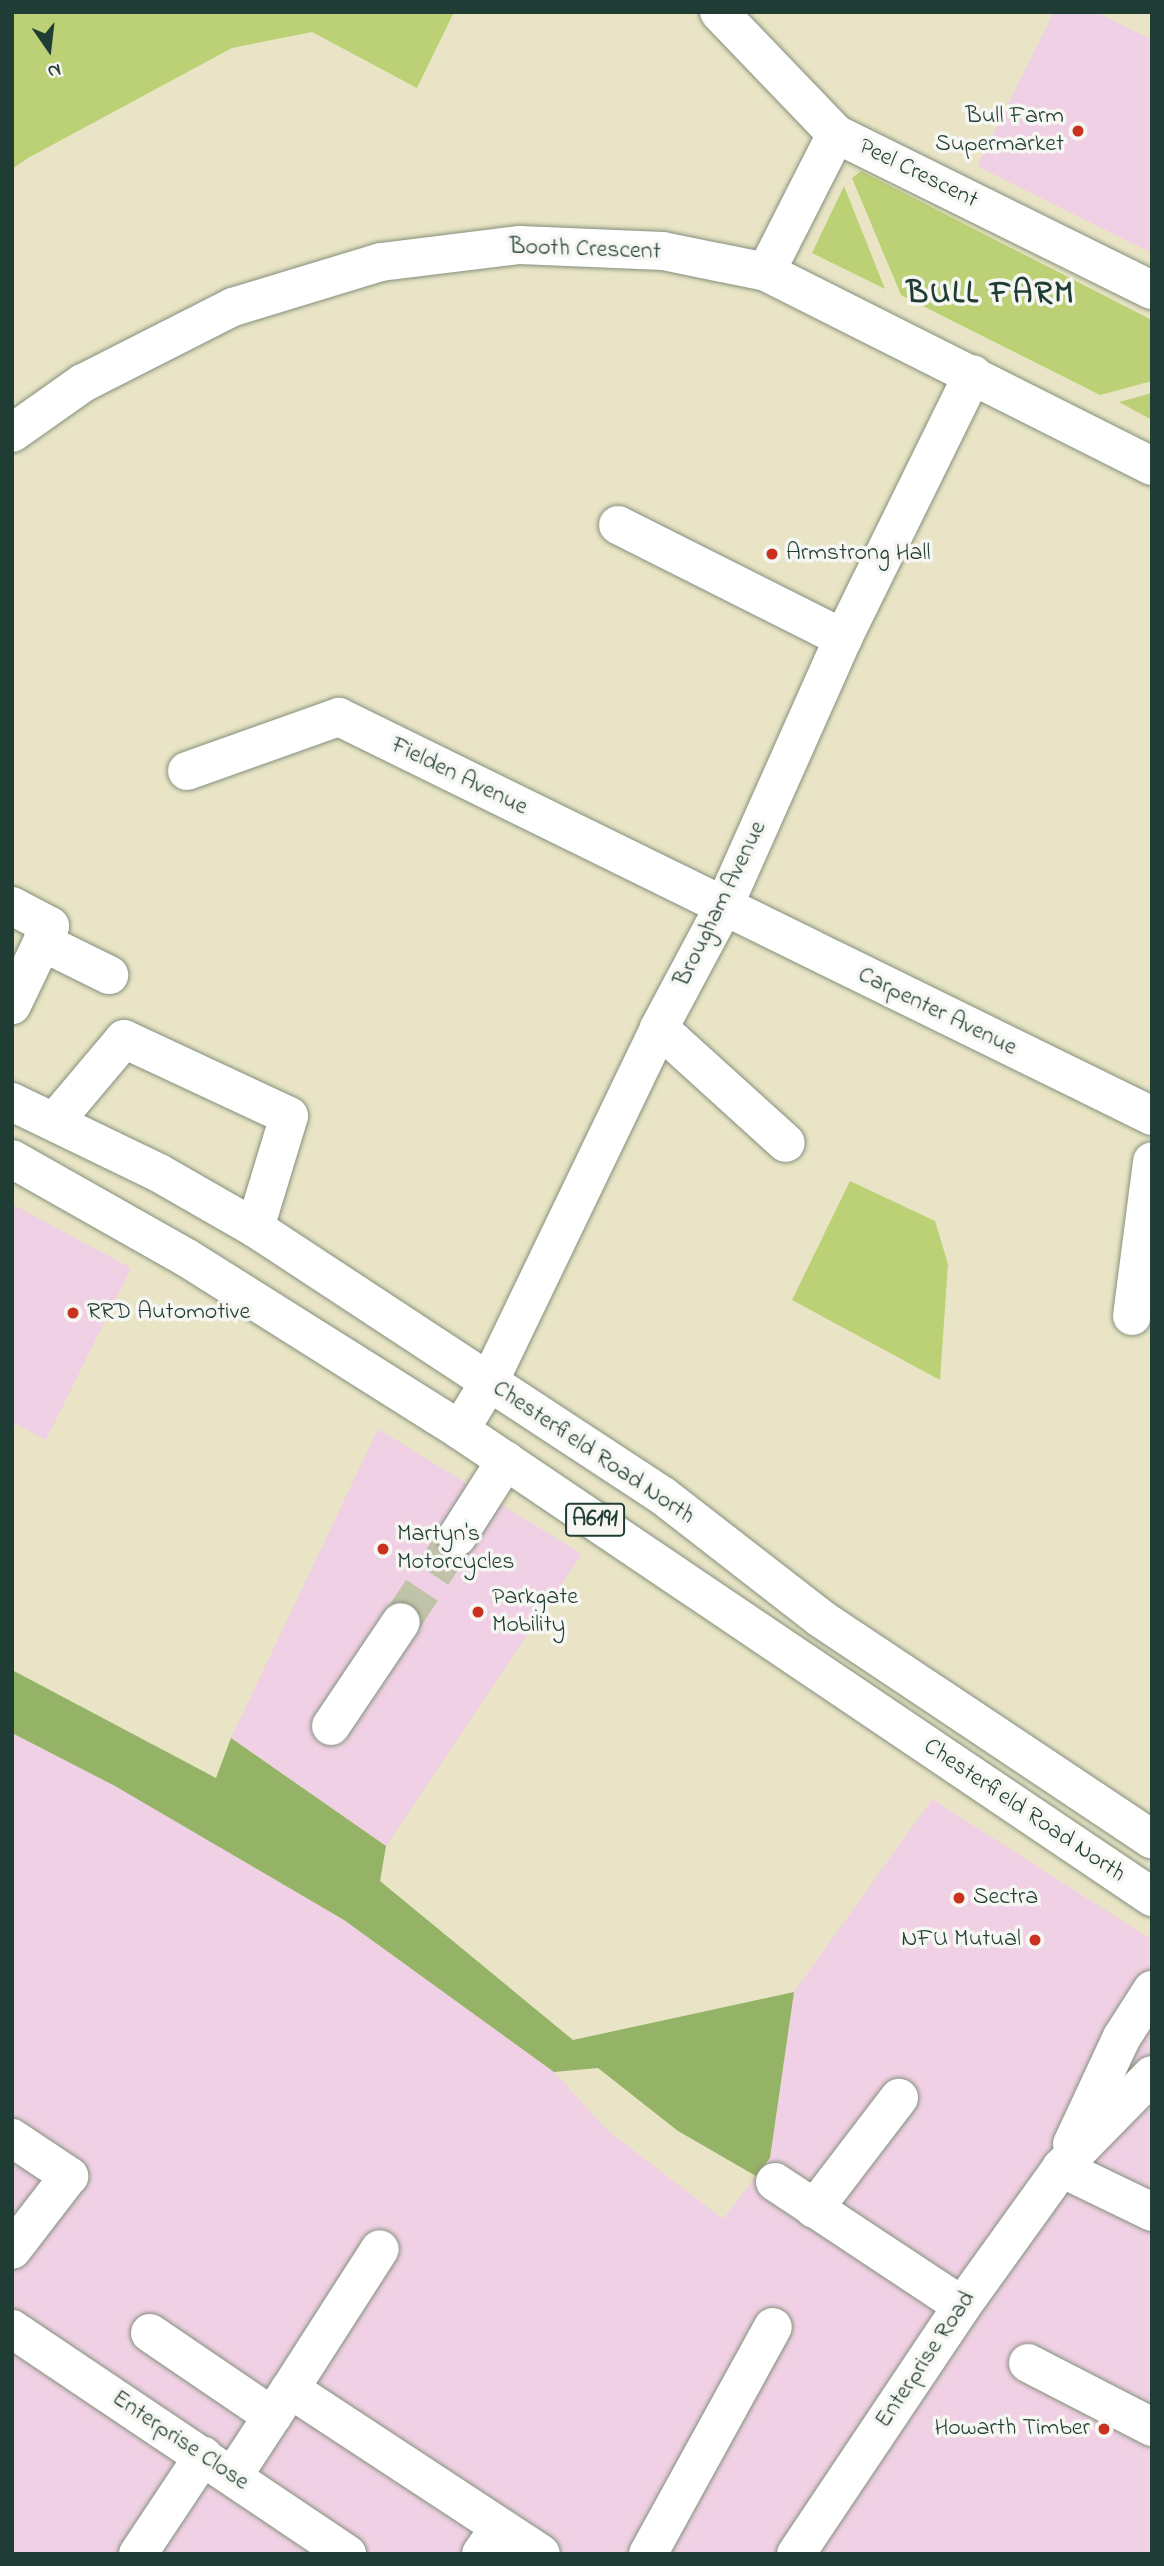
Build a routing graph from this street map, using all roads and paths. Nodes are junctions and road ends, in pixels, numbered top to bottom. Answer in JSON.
{"nodes":[{"id":1,"x":719,"y":12,"type":"edge"},
{"id":2,"x":836,"y":134,"type":"junction"},
{"id":3,"x":766,"y":272,"type":"junction"},
{"id":4,"x":1152,"y":290,"type":"edge"},
{"id":5,"x":973,"y":374,"type":"junction"},
{"id":6,"x":12,"y":433,"type":"edge"},
{"id":7,"x":1152,"y":466,"type":"edge"},
{"id":8,"x":618,"y":525,"type":"dead end"},
{"id":9,"x":843,"y":638,"type":"junction"},
{"id":10,"x":187,"y":771,"type":"dead end"},
{"id":11,"x":12,"y":906,"type":"edge"},
{"id":12,"x":723,"y":908,"type":"junction"},
{"id":13,"x":42,"y":942,"type":"junction"},
{"id":14,"x":109,"y":975,"type":"dead end"},
{"id":15,"x":12,"y":1005,"type":"edge"},
{"id":16,"x":659,"y":1028,"type":"junction"},
{"id":17,"x":12,"y":1102,"type":"edge"},
{"id":18,"x":1152,"y":1116,"type":"edge"},
{"id":19,"x":55,"y":1121,"type":"junction"},
{"id":20,"x":786,"y":1143,"type":"dead end"},
{"id":21,"x":12,"y":1159,"type":"edge"},
{"id":22,"x":1152,"y":1161,"type":"edge"},
{"id":23,"x":255,"y":1228,"type":"junction"},
{"id":24,"x":1132,"y":1316,"type":"dead end"},
{"id":25,"x":489,"y":1382,"type":"junction"},
{"id":26,"x":460,"y":1430,"type":"junction"},
{"id":27,"x":506,"y":1460,"type":"junction"},
{"id":28,"x":457,"y":1537,"type":"tunnel mouth"},
{"id":29,"x":401,"y":1622,"type":"tunnel mouth"},
{"id":30,"x":331,"y":1726,"type":"dead end"},
{"id":31,"x":1152,"y":1839,"type":"edge"},
{"id":32,"x":1152,"y":1897,"type":"edge"},
{"id":33,"x":1152,"y":1990,"type":"edge"},
{"id":34,"x":1152,"y":2075,"type":"edge"},
{"id":35,"x":899,"y":2098,"type":"dead end"},
{"id":36,"x":12,"y":2138,"type":"edge"},
{"id":37,"x":1061,"y":2168,"type":"junction"},
{"id":38,"x":775,"y":2182,"type":"dead end"},
{"id":39,"x":814,"y":2208,"type":"junction"},
{"id":40,"x":1152,"y":2212,"type":"edge"},
{"id":41,"x":380,"y":2249,"type":"dead end"},
{"id":42,"x":12,"y":2250,"type":"edge"},
{"id":43,"x":962,"y":2306,"type":"junction"},
{"id":44,"x":773,"y":2327,"type":"dead end"},
{"id":45,"x":12,"y":2329,"type":"edge"},
{"id":46,"x":150,"y":2333,"type":"dead end"},
{"id":47,"x":1028,"y":2362,"type":"dead end"},
{"id":48,"x":281,"y":2403,"type":"junction"},
{"id":49,"x":1152,"y":2427,"type":"edge"},
{"id":50,"x":218,"y":2466,"type":"junction"},
{"id":51,"x":490,"y":2540,"type":"edge"},
{"id":52,"x":138,"y":2554,"type":"edge"},
{"id":53,"x":347,"y":2554,"type":"edge"},
{"id":54,"x":541,"y":2554,"type":"edge"},
{"id":55,"x":648,"y":2554,"type":"edge"},
{"id":56,"x":796,"y":2554,"type":"edge"}],
"edges":[{"from":1,"to":2,"type":"street","name":"Peel Crescent"},
{"from":2,"to":3,"type":"street"},
{"from":2,"to":4,"type":"street","name":"Peel Crescent"},
{"from":3,"to":5,"type":"street","name":"Booth Crescent"},
{"from":3,"to":6,"type":"street","name":"Booth Crescent"},
{"from":5,"to":7,"type":"street","name":"Booth Crescent"},
{"from":5,"to":9,"type":"street","name":"Brougham Avenue"},
{"from":8,"to":9,"type":"street"},
{"from":9,"to":12,"type":"street","name":"Brougham Avenue"},
{"from":10,"to":12,"type":"street","name":"Fielden Avenue"},
{"from":11,"to":13,"type":"street"},
{"from":12,"to":16,"type":"street","name":"Brougham Avenue"},
{"from":12,"to":18,"type":"street","name":"Carpenter Avenue"},
{"from":13,"to":14,"type":"street"},
{"from":13,"to":15,"type":"street"},
{"from":16,"to":20,"type":"street"},
{"from":16,"to":25,"type":"street","name":"Brougham Avenue"},
{"from":17,"to":19,"type":"street","name":"Chesterfield Road North","number":"A6191"},
{"from":19,"to":23,"type":"street","name":"Chesterfield Road North","number":"A6191"},
{"from":19,"to":23,"type":"street"},
{"from":21,"to":26,"type":"street","name":"Chesterfield Road North","number":"A6191"},
{"from":22,"to":24,"type":"street"},
{"from":23,"to":25,"type":"street","name":"Chesterfield Road North","number":"A6191"},
{"from":25,"to":26,"type":"street","name":"Brougham Avenue"},
{"from":25,"to":31,"type":"street","name":"Chesterfield Road North","number":"A6191"},
{"from":26,"to":27,"type":"street","name":"Chesterfield Road North","number":"A6191"},
{"from":27,"to":28,"type":"street"},
{"from":27,"to":32,"type":"street","name":"Chesterfield Road North","number":"A6191"},
{"from":29,"to":30,"type":"street"},
{"from":33,"to":37,"type":"street","name":"Enterprise Road"},
{"from":34,"to":37,"type":"street","name":"Enterprise Road"},
{"from":35,"to":39,"type":"street"},
{"from":36,"to":42,"type":"street"},
{"from":37,"to":40,"type":"street"},
{"from":37,"to":43,"type":"street","name":"Enterprise Road"},
{"from":38,"to":39,"type":"street"},
{"from":39,"to":43,"type":"street"},
{"from":41,"to":48,"type":"street"},
{"from":43,"to":56,"type":"street","name":"Enterprise Road"},
{"from":44,"to":55,"type":"street"},
{"from":45,"to":50,"type":"street","name":"Enterprise Close"},
{"from":46,"to":48,"type":"street"},
{"from":47,"to":49,"type":"street"},
{"from":48,"to":50,"type":"street"},
{"from":48,"to":51,"type":"street"},
{"from":50,"to":52,"type":"street"},
{"from":50,"to":53,"type":"street","name":"Enterprise Close"},
{"from":51,"to":54,"type":"street"}]}
